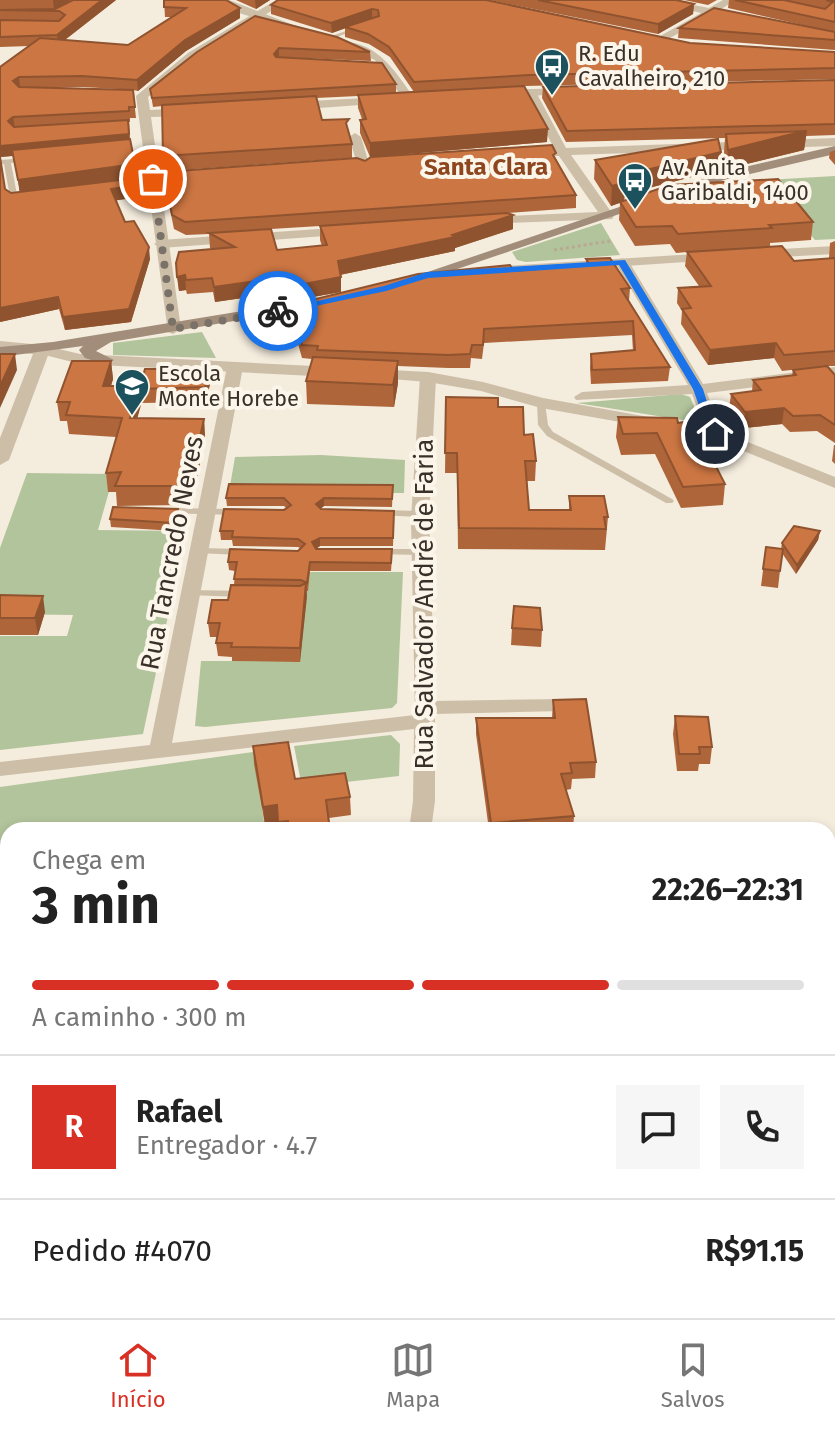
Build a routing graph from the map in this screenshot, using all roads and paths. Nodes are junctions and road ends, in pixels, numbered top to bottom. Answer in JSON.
{"nodes":[{"id":1,"x":221,"y":0,"type":"edge"},
{"id":2,"x":284,"y":0,"type":"edge"},
{"id":3,"x":653,"y":0,"type":"edge"},
{"id":4,"x":730,"y":0,"type":"edge"},
{"id":5,"x":710,"y":11,"type":"junction"},
{"id":6,"x":255,"y":15,"type":"junction"},
{"id":7,"x":741,"y":17,"type":"edge"},
{"id":8,"x":364,"y":27,"type":"edge"},
{"id":9,"x":329,"y":38,"type":"junction"},
{"id":10,"x":674,"y":44,"type":"edge"},
{"id":11,"x":372,"y":66,"type":"edge"},
{"id":12,"x":387,"y":67,"type":"junction"},
{"id":13,"x":583,"y":90,"type":"edge"},
{"id":14,"x":530,"y":92,"type":"junction"},
{"id":15,"x":128,"y":95,"type":"edge"},
{"id":16,"x":485,"y":95,"type":"edge"},
{"id":17,"x":142,"y":96,"type":"junction"},
{"id":18,"x":424,"y":98,"type":"edge"},
{"id":19,"x":409,"y":99,"type":"junction"},
{"id":20,"x":285,"y":106,"type":"edge"},
{"id":21,"x":208,"y":111,"type":"edge"},
{"id":22,"x":143,"y":122,"type":"junction"},
{"id":23,"x":355,"y":137,"type":"dead end"},
{"id":24,"x":835,"y":142,"type":"edge"},
{"id":25,"x":800,"y":143,"type":"junction"},
{"id":26,"x":147,"y":149,"type":"junction"},
{"id":27,"x":132,"y":150,"type":"edge"},
{"id":28,"x":561,"y":150,"type":"junction"},
{"id":29,"x":835,"y":150,"type":"edge"},
{"id":30,"x":516,"y":154,"type":"edge"},
{"id":31,"x":815,"y":154,"type":"junction"},
{"id":32,"x":38,"y":159,"type":"edge"},
{"id":33,"x":4,"y":162,"type":"edge"},
{"id":34,"x":379,"y":165,"type":"edge"},
{"id":35,"x":14,"y":200,"type":"edge"},
{"id":36,"x":607,"y":216,"type":"junction"},
{"id":37,"x":476,"y":221,"type":"edge"},
{"id":38,"x":365,"y":230,"type":"edge"},
{"id":39,"x":605,"y":241,"type":"dead end"},
{"id":40,"x":161,"y":244,"type":"junction"},
{"id":41,"x":505,"y":249,"type":"junction"},
{"id":42,"x":610,"y":250,"type":"dead end"},
{"id":43,"x":835,"y":250,"type":"edge"},
{"id":44,"x":622,"y":262,"type":"junction"},
{"id":45,"x":516,"y":270,"type":"junction"},
{"id":46,"x":427,"y":275,"type":"junction"},
{"id":47,"x":400,"y":284,"type":"edge"},
{"id":48,"x":332,"y":300,"type":"edge"},
{"id":49,"x":173,"y":329,"type":"junction"},
{"id":50,"x":112,"y":339,"type":"junction"},
{"id":51,"x":0,"y":346,"type":"edge"},
{"id":52,"x":42,"y":350,"type":"junction"},
{"id":53,"x":0,"y":352,"type":"edge"},
{"id":54,"x":106,"y":360,"type":"junction"},
{"id":55,"x":235,"y":367,"type":"junction"},
{"id":56,"x":835,"y":372,"type":"edge"},
{"id":57,"x":428,"y":377,"type":"junction"},
{"id":58,"x":698,"y":389,"type":"junction"},
{"id":59,"x":582,"y":397,"type":"dead end"},
{"id":60,"x":541,"y":403,"type":"junction"},
{"id":61,"x":715,"y":434,"type":"junction"},
{"id":62,"x":0,"y":460,"type":"edge"},
{"id":63,"x":835,"y":483,"type":"edge"},
{"id":64,"x":669,"y":501,"type":"dead end"},
{"id":65,"x":155,"y":511,"type":"edge"},
{"id":66,"x":206,"y":511,"type":"junction"},
{"id":67,"x":250,"y":512,"type":"edge"},
{"id":68,"x":368,"y":513,"type":"edge"},
{"id":69,"x":420,"y":514,"type":"junction"},
{"id":70,"x":199,"y":551,"type":"junction"},
{"id":71,"x":253,"y":552,"type":"edge"},
{"id":72,"x":371,"y":552,"type":"edge"},
{"id":73,"x":421,"y":552,"type":"junction"},
{"id":74,"x":190,"y":593,"type":"junction"},
{"id":75,"x":256,"y":594,"type":"edge"},
{"id":76,"x":562,"y":705,"type":"edge"},
{"id":77,"x":424,"y":714,"type":"junction"},
{"id":78,"x":160,"y":750,"type":"junction"},
{"id":79,"x":0,"y":769,"type":"edge"},
{"id":80,"x":421,"y":822,"type":"edge"}],
"edges":[{"from":1,"to":6,"type":"street"},
{"from":2,"to":6,"type":"street"},
{"from":3,"to":5,"type":"street"},
{"from":4,"to":5,"type":"street"},
{"from":5,"to":7,"type":"street"},
{"from":5,"to":10,"type":"street"},
{"from":6,"to":9,"type":"street"},
{"from":6,"to":17,"type":"street"},
{"from":8,"to":9,"type":"lane"},
{"from":9,"to":12,"type":"street"},
{"from":11,"to":12,"type":"lane"},
{"from":12,"to":19,"type":"street"},
{"from":13,"to":14,"type":"street"},
{"from":14,"to":16,"type":"street"},
{"from":14,"to":28,"type":"street"},
{"from":15,"to":17,"type":"lane"},
{"from":17,"to":22,"type":"street"},
{"from":18,"to":19,"type":"street"},
{"from":19,"to":20,"type":"street"},
{"from":21,"to":22,"type":"street"},
{"from":22,"to":26,"type":"street"},
{"from":23,"to":34,"type":"street"},
{"from":24,"to":25,"type":"street"},
{"from":25,"to":28,"type":"street"},
{"from":25,"to":31,"type":"street"},
{"from":26,"to":27,"type":"lane"},
{"from":26,"to":40,"type":"street"},
{"from":28,"to":30,"type":"street"},
{"from":28,"to":36,"type":"street"},
{"from":29,"to":31,"type":"main road"},
{"from":31,"to":36,"type":"main road"},
{"from":32,"to":33,"type":"lane"},
{"from":33,"to":35,"type":"lane"},
{"from":36,"to":37,"type":"street"},
{"from":36,"to":41,"type":"main road"},
{"from":38,"to":40,"type":"street"},
{"from":39,"to":42,"type":"path"},
{"from":40,"to":49,"type":"street"},
{"from":41,"to":45,"type":"street"},
{"from":41,"to":46,"type":"main road"},
{"from":43,"to":44,"type":"street"},
{"from":44,"to":45,"type":"street"},
{"from":44,"to":58,"type":"street"},
{"from":45,"to":46,"type":"street"},
{"from":46,"to":47,"type":"main road"},
{"from":48,"to":49,"type":"main road"},
{"from":49,"to":50,"type":"main road"},
{"from":50,"to":52,"type":"main road"},
{"from":50,"to":54,"type":"main road"},
{"from":51,"to":52,"type":"street"},
{"from":52,"to":53,"type":"main road"},
{"from":52,"to":54,"type":"street"},
{"from":52,"to":62,"type":"street"},
{"from":54,"to":55,"type":"street"},
{"from":55,"to":57,"type":"street"},
{"from":55,"to":66,"type":"street","name":"Rua Tancredo Neves"},
{"from":56,"to":58,"type":"street"},
{"from":57,"to":60,"type":"street"},
{"from":57,"to":69,"type":"street","name":"Rua Salvador André de Faria"},
{"from":58,"to":59,"type":"street"},
{"from":58,"to":61,"type":"street"},
{"from":60,"to":61,"type":"street"},
{"from":60,"to":64,"type":"lane"},
{"from":61,"to":63,"type":"street"},
{"from":65,"to":66,"type":"lane"},
{"from":66,"to":67,"type":"lane"},
{"from":66,"to":70,"type":"street","name":"Rua Tancredo Neves"},
{"from":68,"to":69,"type":"lane"},
{"from":69,"to":73,"type":"street","name":"Rua Salvador André de Faria"},
{"from":70,"to":71,"type":"lane"},
{"from":70,"to":74,"type":"street","name":"Rua Tancredo Neves"},
{"from":72,"to":73,"type":"lane"},
{"from":73,"to":77,"type":"street","name":"Rua Salvador André de Faria"},
{"from":74,"to":75,"type":"lane"},
{"from":74,"to":78,"type":"street","name":"Rua Tancredo Neves"},
{"from":76,"to":77,"type":"street"},
{"from":77,"to":78,"type":"street"},
{"from":77,"to":80,"type":"street","name":"Rua Salvador André de Faria"},
{"from":78,"to":79,"type":"street"}]}
